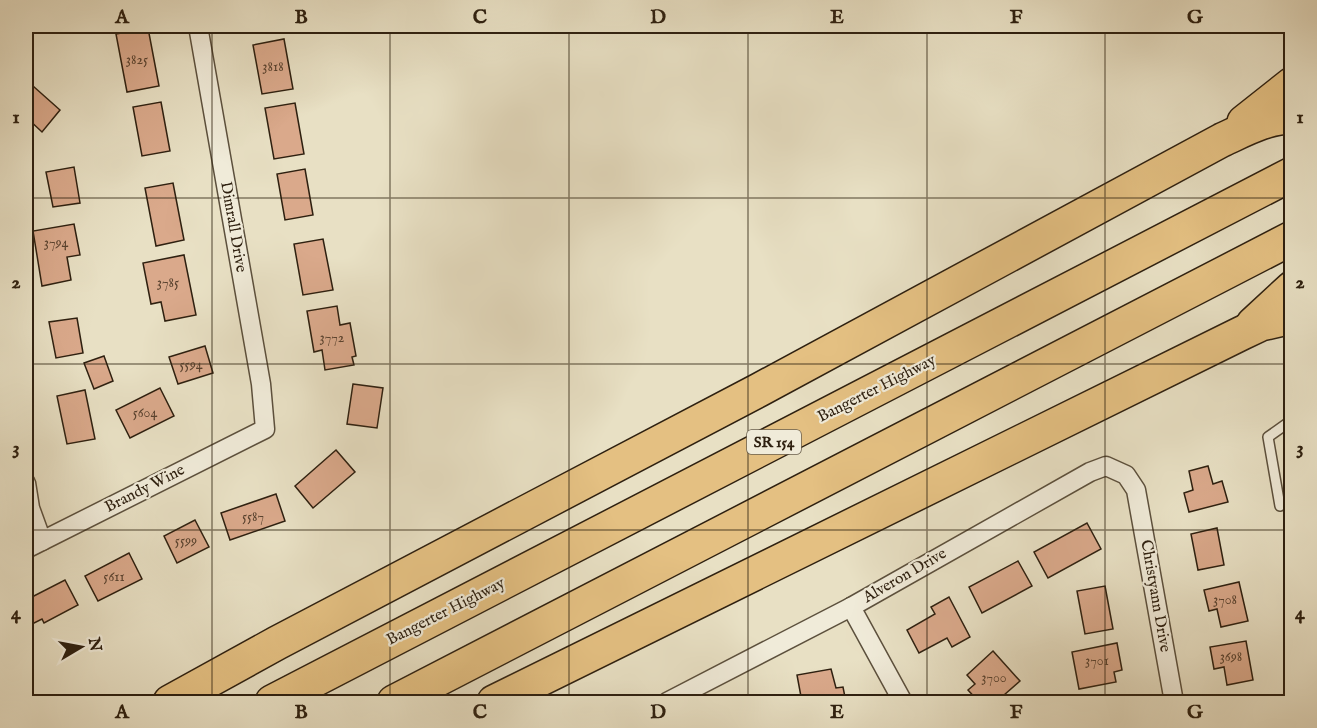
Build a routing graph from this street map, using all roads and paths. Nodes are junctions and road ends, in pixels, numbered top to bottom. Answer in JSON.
{"nodes":[{"id":1,"x":198,"y":26,"type":"edge"},
{"id":2,"x":1292,"y":84,"type":"edge"},
{"id":3,"x":1292,"y":117,"type":"edge"},
{"id":4,"x":1222,"y":140,"type":"junction"},
{"id":5,"x":1284,"y":178,"type":"edge"},
{"id":6,"x":1287,"y":240,"type":"edge"},
{"id":7,"x":1292,"y":288,"type":"edge"},
{"id":8,"x":1292,"y":317,"type":"edge"},
{"id":9,"x":1242,"y":333,"type":"junction"},
{"id":10,"x":1292,"y":420,"type":"edge"},
{"id":11,"x":265,"y":429,"type":"joint"},
{"id":12,"x":26,"y":483,"type":"edge"},
{"id":13,"x":1136,"y":490,"type":"joint"},
{"id":14,"x":1280,"y":506,"type":"dead end"},
{"id":15,"x":42,"y":541,"type":"junction"},
{"id":16,"x":26,"y":549,"type":"edge"},
{"id":17,"x":851,"y":607,"type":"junction"},
{"id":18,"x":170,"y":702,"type":"edge"},
{"id":19,"x":272,"y":702,"type":"edge"},
{"id":20,"x":394,"y":702,"type":"edge"},
{"id":21,"x":494,"y":702,"type":"edge"},
{"id":22,"x":667,"y":702,"type":"edge"},
{"id":23,"x":903,"y":702,"type":"edge"},
{"id":24,"x":1174,"y":702,"type":"edge"}],
"edges":[{"from":1,"to":11,"type":"street","name":"Dimrall Drive"},
{"from":2,"to":4,"type":"highway"},
{"from":3,"to":4,"type":"highway"},
{"from":4,"to":18,"type":"highway"},
{"from":5,"to":19,"type":"highway","name":"Bangerter Highway","number":"SR 154"},
{"from":6,"to":20,"type":"highway"},
{"from":7,"to":9,"type":"highway"},
{"from":8,"to":9,"type":"highway"},
{"from":9,"to":21,"type":"highway"},
{"from":10,"to":14,"type":"lane"},
{"from":11,"to":15,"type":"street","name":"Brandy Wine"},
{"from":12,"to":15,"type":"street"},
{"from":13,"to":17,"type":"street","name":"Alveron Drive"},
{"from":13,"to":24,"type":"street","name":"Christyann Drive"},
{"from":15,"to":16,"type":"street","name":"Brandy Wine"},
{"from":17,"to":22,"type":"street","name":"Alveron Drive"},
{"from":17,"to":23,"type":"street"}]}
